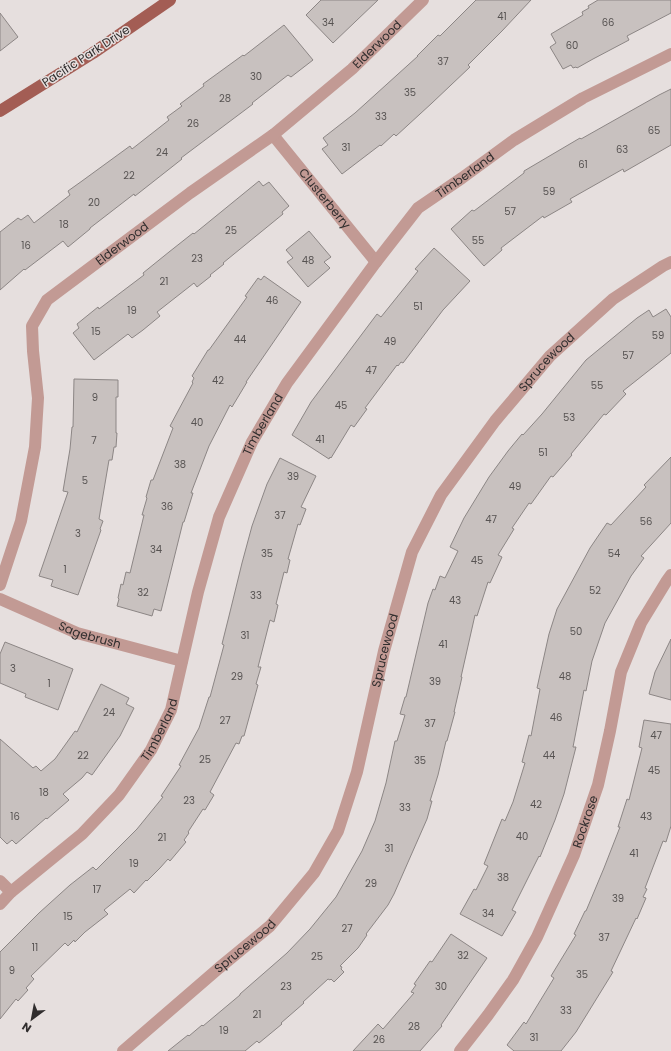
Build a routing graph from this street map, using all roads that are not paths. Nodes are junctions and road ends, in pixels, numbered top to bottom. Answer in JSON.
{"nodes":[{"id":1,"x":170,"y":0,"type":"edge"},
{"id":2,"x":423,"y":0,"type":"edge"},
{"id":3,"x":671,"y":54,"type":"edge"},
{"id":4,"x":0,"y":111,"type":"edge"},
{"id":5,"x":273,"y":135,"type":"junction"},
{"id":6,"x":376,"y":262,"type":"junction"},
{"id":7,"x":671,"y":262,"type":"edge"},
{"id":8,"x":671,"y":575,"type":"edge"},
{"id":9,"x":0,"y":585,"type":"edge"},
{"id":10,"x":0,"y":599,"type":"edge"},
{"id":11,"x":182,"y":661,"type":"junction"},
{"id":12,"x":0,"y":881,"type":"edge"},
{"id":13,"x":11,"y":892,"type":"junction"},
{"id":14,"x":0,"y":904,"type":"edge"},
{"id":15,"x":123,"y":1051,"type":"edge"},
{"id":16,"x":460,"y":1051,"type":"edge"}],
"edges":[{"from":1,"to":4,"type":"main road","name":"Pacific Park Drive"},
{"from":2,"to":5,"type":"street","name":"Elderwood"},
{"from":3,"to":6,"type":"street","name":"Timberland"},
{"from":5,"to":6,"type":"street","name":"Clusterberry"},
{"from":5,"to":9,"type":"street","name":"Elderwood"},
{"from":6,"to":11,"type":"street","name":"Timberland"},
{"from":7,"to":15,"type":"street","name":"Sprucewood"},
{"from":8,"to":16,"type":"street","name":"Rockrose"},
{"from":10,"to":11,"type":"street","name":"Sagebrush"},
{"from":11,"to":13,"type":"street","name":"Timberland"},
{"from":12,"to":13,"type":"street"},
{"from":13,"to":14,"type":"street","name":"Timberland"}]}
